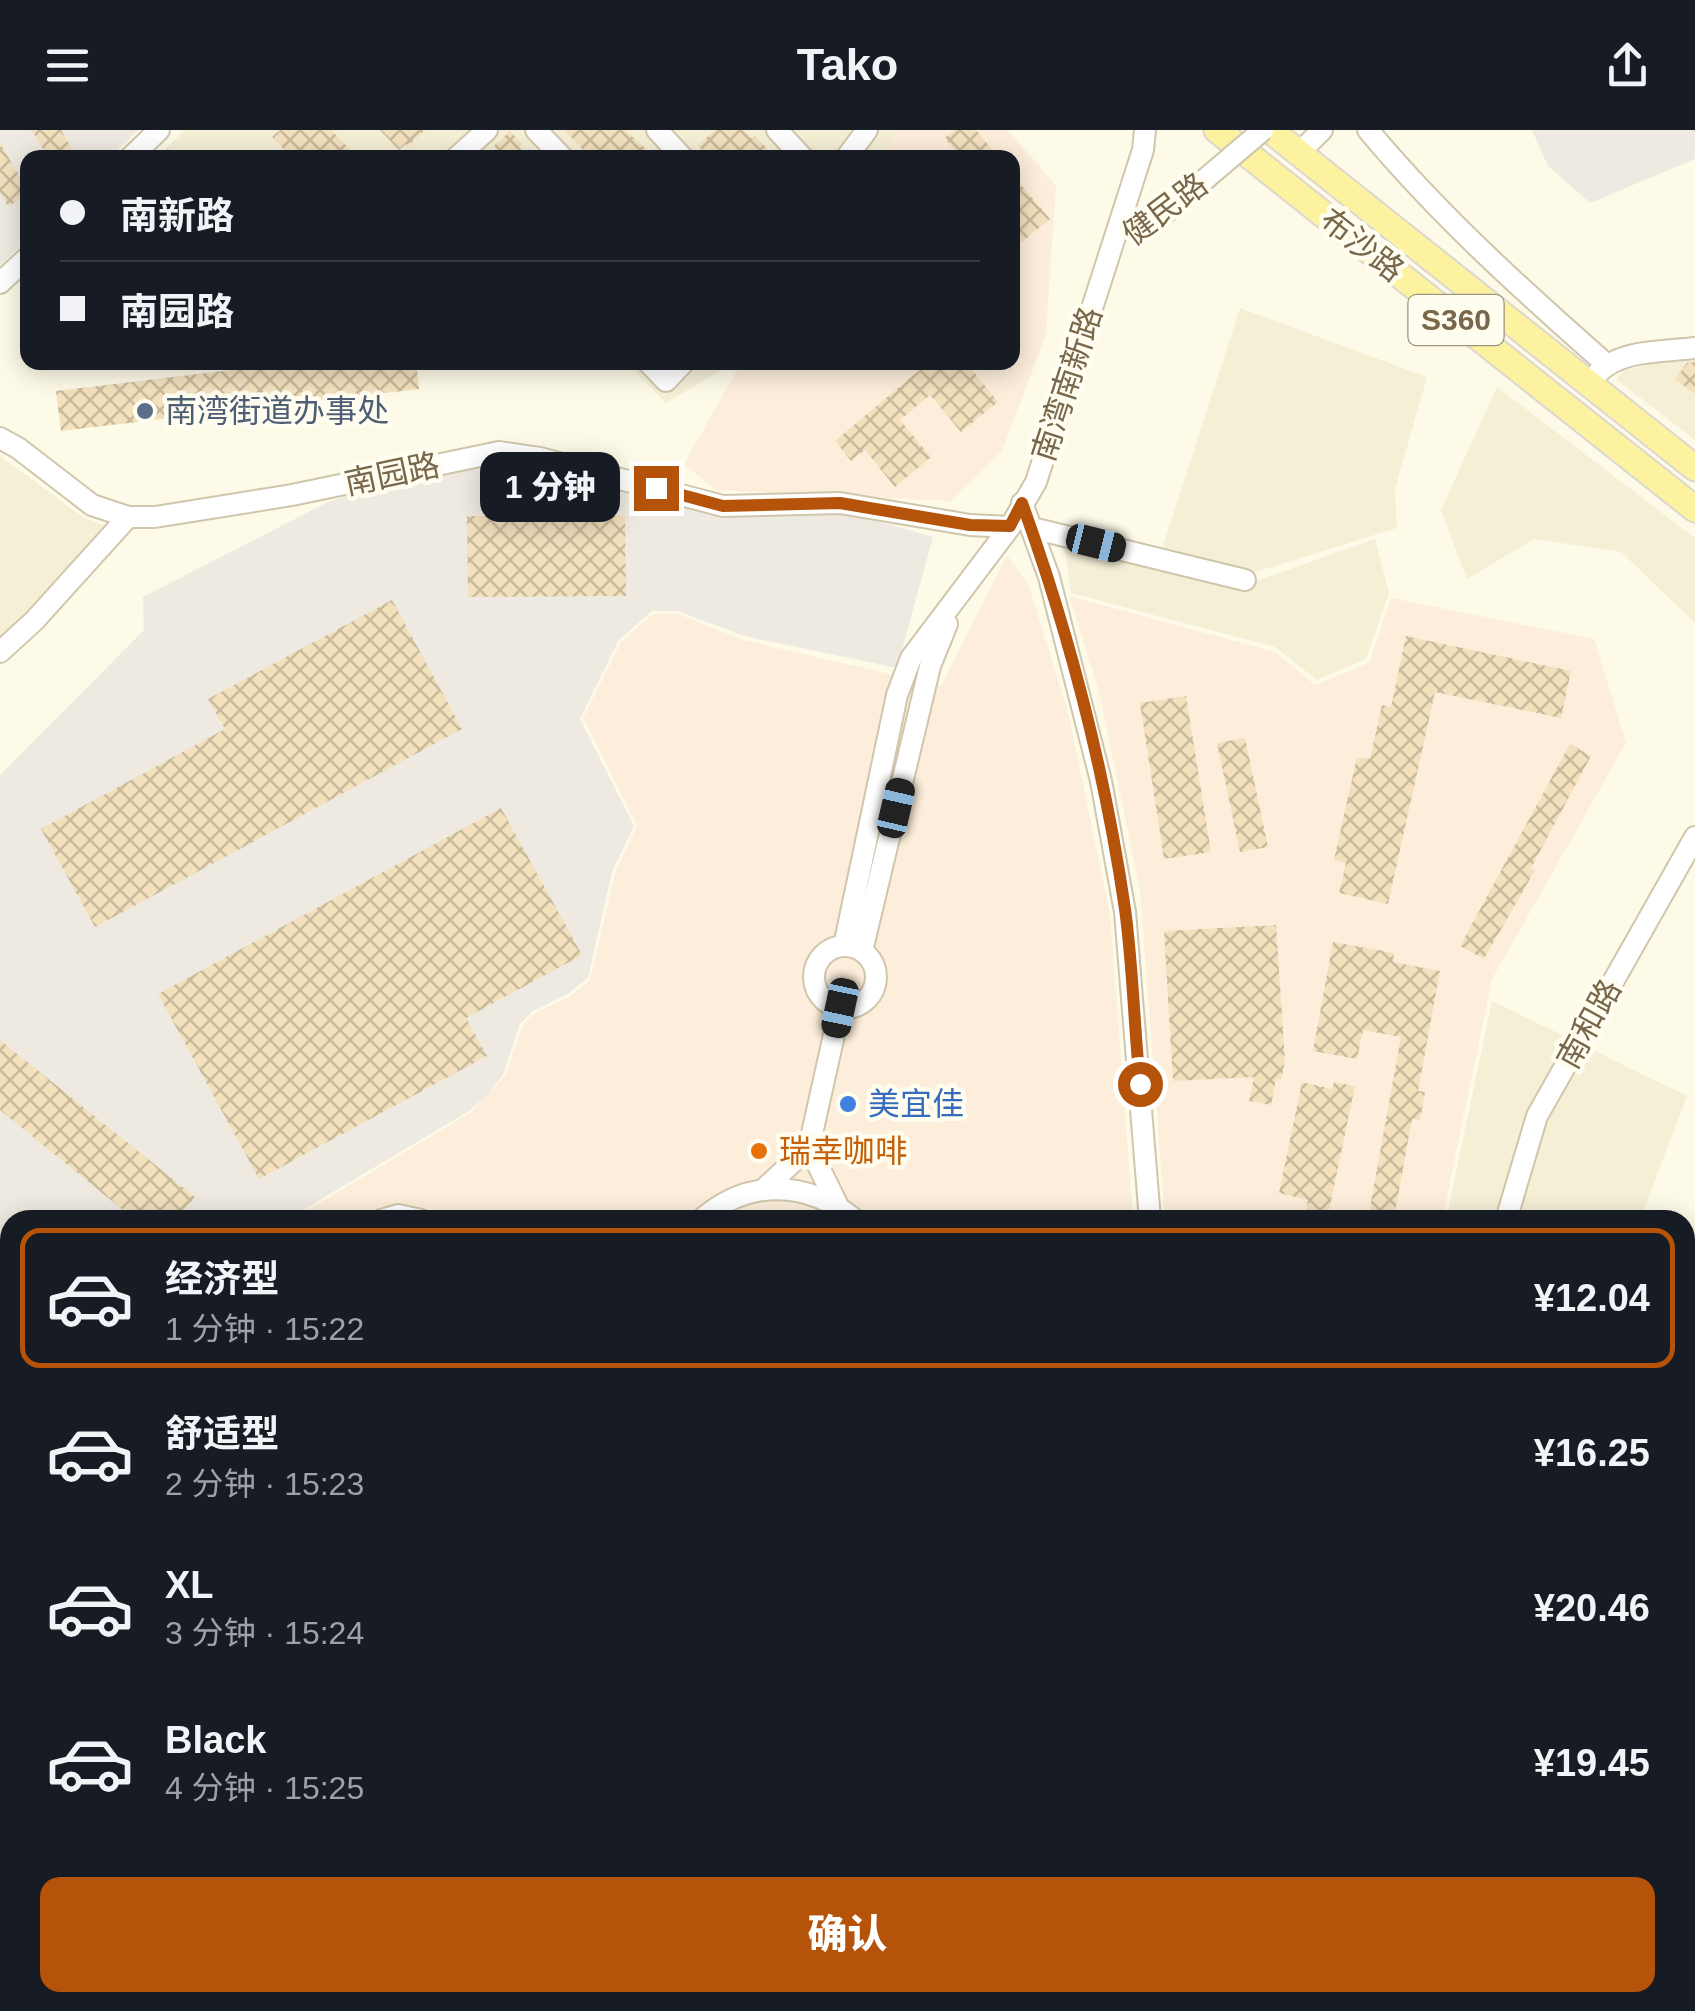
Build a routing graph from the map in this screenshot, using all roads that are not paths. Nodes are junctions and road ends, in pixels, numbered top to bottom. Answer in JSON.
{"nodes":[{"id":1,"x":159,"y":130,"type":"edge"},
{"id":2,"x":487,"y":130,"type":"edge"},
{"id":3,"x":536,"y":130,"type":"edge"},
{"id":4,"x":657,"y":130,"type":"edge"},
{"id":5,"x":777,"y":130,"type":"edge"},
{"id":6,"x":1159,"y":130,"type":"edge"},
{"id":7,"x":1217,"y":130,"type":"edge"},
{"id":8,"x":1267,"y":130,"type":"edge"},
{"id":9,"x":1322,"y":130,"type":"edge"},
{"id":10,"x":1368,"y":130,"type":"edge"},
{"id":11,"x":1144,"y":140,"type":"edge"},
{"id":12,"x":138,"y":150,"type":"edge"},
{"id":13,"x":465,"y":150,"type":"edge"},
{"id":14,"x":555,"y":150,"type":"edge"},
{"id":15,"x":676,"y":150,"type":"edge"},
{"id":16,"x":796,"y":150,"type":"edge"},
{"id":17,"x":1299,"y":153,"type":"junction"},
{"id":18,"x":1111,"y":248,"type":"junction"},
{"id":19,"x":20,"y":264,"type":"edge"},
{"id":20,"x":0,"y":283,"type":"edge"},
{"id":21,"x":1695,"y":348,"type":"edge"},
{"id":22,"x":656,"y":370,"type":"edge"},
{"id":23,"x":676,"y":370,"type":"edge"},
{"id":24,"x":1597,"y":374,"type":"junction"},
{"id":25,"x":0,"y":438,"type":"edge"},
{"id":26,"x":1695,"y":468,"type":"edge"},
{"id":27,"x":1695,"y":509,"type":"edge"},
{"id":28,"x":128,"y":517,"type":"junction"},
{"id":29,"x":1021,"y":527,"type":"junction"},
{"id":30,"x":1245,"y":580,"type":"dead end"},
{"id":31,"x":0,"y":652,"type":"edge"},
{"id":32,"x":1695,"y":838,"type":"edge"},
{"id":33,"x":853,"y":949,"type":"junction"},
{"id":34,"x":840,"y":1008,"type":"junction"},
{"id":35,"x":809,"y":1148,"type":"junction"},
{"id":36,"x":764,"y":1189,"type":"junction"},
{"id":37,"x":838,"y":1206,"type":"junction"},
{"id":38,"x":715,"y":1210,"type":"edge"},
{"id":39,"x":843,"y":1210,"type":"edge"},
{"id":40,"x":1149,"y":1210,"type":"edge"},
{"id":41,"x":1509,"y":1210,"type":"edge"}],
"edges":[{"from":1,"to":12,"type":"street"},
{"from":2,"to":13,"type":"street"},
{"from":3,"to":14,"type":"street"},
{"from":4,"to":15,"type":"street"},
{"from":5,"to":16,"type":"street"},
{"from":6,"to":11,"type":"street","name":"南湾南新路"},
{"from":7,"to":27,"type":"main road","name":"布沙路","number":"S360"},
{"from":8,"to":17,"type":"main road","name":"布沙路","number":"S360"},
{"from":8,"to":18,"type":"street","name":"健民路","bridge":true},
{"from":9,"to":17,"type":"street"},
{"from":10,"to":24,"type":"street"},
{"from":11,"to":18,"type":"street","name":"南湾南新路"},
{"from":17,"to":24,"type":"main road","name":"布沙路","number":"S360"},
{"from":18,"to":29,"type":"street","name":"南湾南新路"},
{"from":19,"to":20,"type":"street"},
{"from":21,"to":24,"type":"street"},
{"from":22,"to":23,"type":"street"},
{"from":24,"to":26,"type":"main road","name":"布沙路","number":"S360"},
{"from":25,"to":28,"type":"street"},
{"from":28,"to":29,"type":"street","name":"南园路"},
{"from":28,"to":31,"type":"street"},
{"from":29,"to":30,"type":"street","name":"南园路"},
{"from":29,"to":33,"type":"street","name":"南湾南新路"},
{"from":29,"to":40,"type":"street"},
{"from":32,"to":41,"type":"street","name":"南和路"},
{"from":33,"to":34,"type":"street"},
{"from":33,"to":34,"type":"street"},
{"from":34,"to":35,"type":"street"},
{"from":35,"to":36,"type":"street"},
{"from":35,"to":37,"type":"street"},
{"from":36,"to":37,"type":"street"},
{"from":36,"to":38,"type":"street"},
{"from":37,"to":39,"type":"street"}]}
